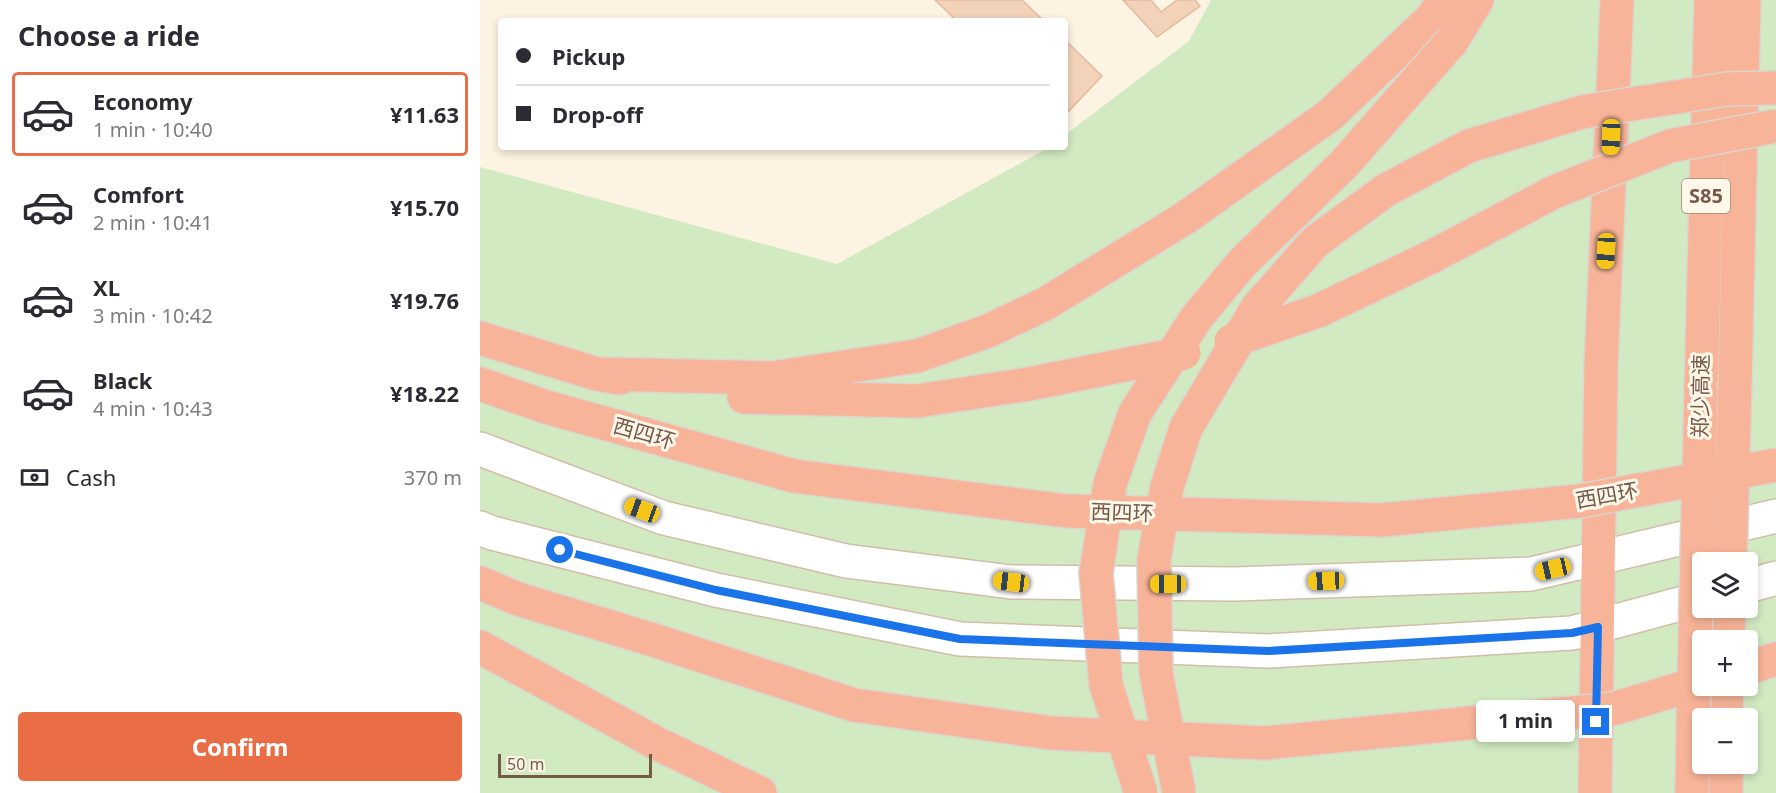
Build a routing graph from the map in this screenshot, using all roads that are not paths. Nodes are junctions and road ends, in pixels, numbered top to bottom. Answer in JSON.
{"nodes":[{"id":1,"x":1478,"y":0,"type":"edge"},
{"id":2,"x":1617,"y":0,"type":"edge"},
{"id":3,"x":1711,"y":0,"type":"edge"},
{"id":4,"x":1744,"y":0,"type":"edge"},
{"id":5,"x":1442,"y":20,"type":"edge"},
{"id":6,"x":1776,"y":88,"type":"edge"},
{"id":7,"x":1776,"y":126,"type":"edge"},
{"id":8,"x":480,"y":338,"type":"edge"},
{"id":9,"x":597,"y":374,"type":"junction"},
{"id":10,"x":480,"y":384,"type":"edge"},
{"id":11,"x":480,"y":448,"type":"edge"},
{"id":12,"x":1776,"y":465,"type":"edge"},
{"id":13,"x":1776,"y":516,"type":"edge"},
{"id":14,"x":480,"y":528,"type":"edge"},
{"id":15,"x":1730,"y":552,"type":"edge"},
{"id":16,"x":1598,"y":558,"type":"junction"},
{"id":17,"x":1776,"y":578,"type":"edge"},
{"id":18,"x":480,"y":583,"type":"edge"},
{"id":19,"x":1758,"y":583,"type":"edge"},
{"id":20,"x":1692,"y":601,"type":"edge"},
{"id":21,"x":1598,"y":627,"type":"junction"},
{"id":22,"x":480,"y":647,"type":"edge"},
{"id":23,"x":1776,"y":659,"type":"edge"},
{"id":24,"x":1758,"y":665,"type":"edge"},
{"id":25,"x":1692,"y":685,"type":"edge"},
{"id":26,"x":716,"y":772,"type":"junction"},
{"id":27,"x":1726,"y":774,"type":"edge"},
{"id":28,"x":748,"y":793,"type":"edge"},
{"id":29,"x":760,"y":793,"type":"edge"},
{"id":30,"x":1141,"y":793,"type":"edge"},
{"id":31,"x":1179,"y":793,"type":"edge"},
{"id":32,"x":1595,"y":793,"type":"edge"},
{"id":33,"x":1692,"y":793,"type":"edge"},
{"id":34,"x":1726,"y":793,"type":"edge"}],
"edges":[{"from":1,"to":5,"type":"highway"},
{"from":2,"to":16,"type":"highway"},
{"from":3,"to":33,"type":"highway","name":"郑少高速","number":"S85","bridge":true},
{"from":4,"to":15,"type":"highway","name":"郑少高速","number":"S85","bridge":true},
{"from":5,"to":9,"type":"highway"},
{"from":5,"to":30,"type":"highway","bridge":true},
{"from":6,"to":31,"type":"highway","bridge":true},
{"from":7,"to":9,"type":"highway","bridge":true},
{"from":8,"to":9,"type":"highway"},
{"from":10,"to":12,"type":"highway","name":"西四环","bridge":true},
{"from":11,"to":16,"type":"street"},
{"from":13,"to":16,"type":"street"},
{"from":14,"to":21,"type":"street"},
{"from":16,"to":21,"type":"highway"},
{"from":17,"to":19,"type":"street"},
{"from":18,"to":25,"type":"highway","bridge":true},
{"from":20,"to":21,"type":"street"},
{"from":21,"to":32,"type":"highway"},
{"from":22,"to":26,"type":"highway"},
{"from":23,"to":24,"type":"highway"},
{"from":26,"to":28,"type":"highway"},
{"from":26,"to":29,"type":"highway"},
{"from":27,"to":34,"type":"highway"}]}
